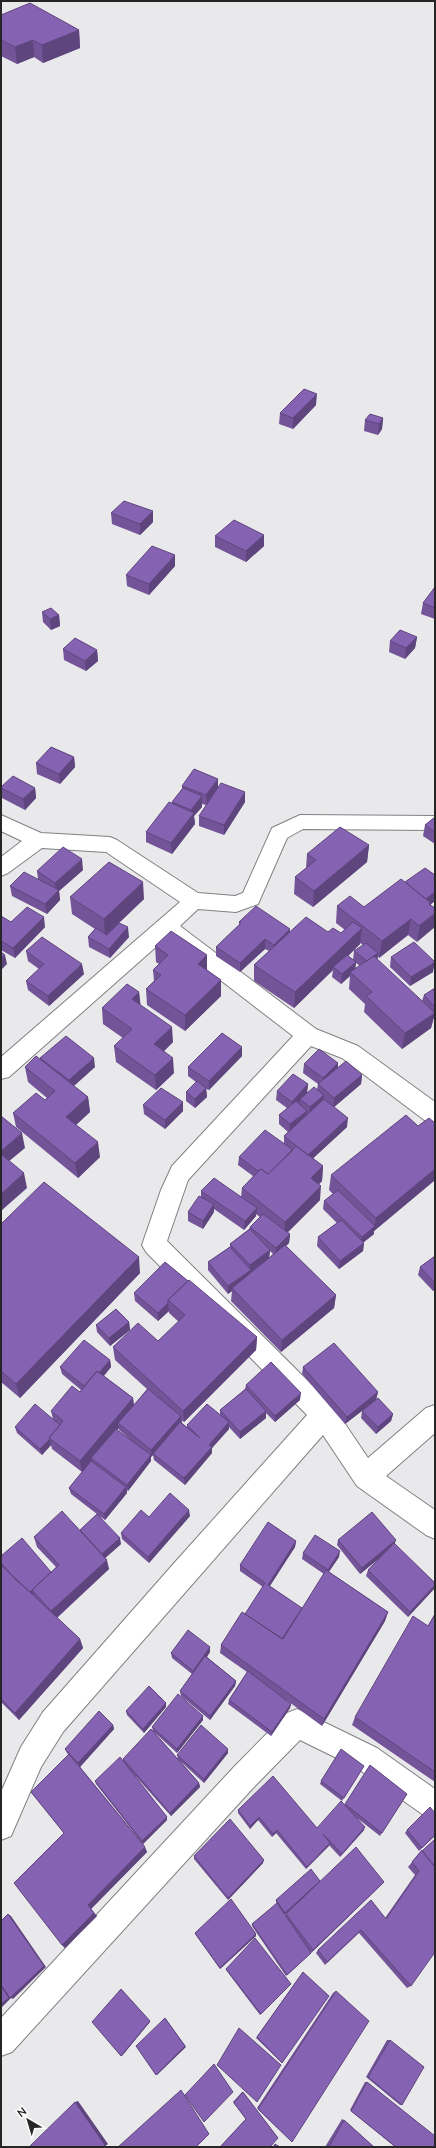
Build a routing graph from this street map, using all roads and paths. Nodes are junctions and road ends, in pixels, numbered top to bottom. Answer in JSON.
{"nodes":[{"id":1,"x":1,"y":822,"type":"edge"},
{"id":2,"x":435,"y":823,"type":"edge"},
{"id":3,"x":38,"y":840,"type":"junction"},
{"id":4,"x":1,"y":868,"type":"edge"},
{"id":5,"x":194,"y":901,"type":"junction"},
{"id":6,"x":165,"y":926,"type":"junction"},
{"id":7,"x":308,"y":1034,"type":"junction"},
{"id":8,"x":1,"y":1070,"type":"edge"},
{"id":9,"x":435,"y":1115,"type":"edge"},
{"id":10,"x":324,"y":1415,"type":"junction"},
{"id":11,"x":435,"y":1417,"type":"edge"},
{"id":12,"x":366,"y":1477,"type":"junction"},
{"id":13,"x":435,"y":1526,"type":"edge"},
{"id":14,"x":435,"y":1806,"type":"edge"},
{"id":15,"x":1,"y":1826,"type":"edge"},
{"id":16,"x":1,"y":2041,"type":"edge"}],
"edges":[{"from":1,"to":3,"type":"street"},
{"from":2,"to":5,"type":"street"},
{"from":3,"to":4,"type":"street"},
{"from":3,"to":5,"type":"street"},
{"from":5,"to":6,"type":"street"},
{"from":6,"to":7,"type":"street"},
{"from":6,"to":8,"type":"street"},
{"from":7,"to":9,"type":"street"},
{"from":7,"to":10,"type":"street"},
{"from":10,"to":12,"type":"street"},
{"from":10,"to":15,"type":"street"},
{"from":11,"to":12,"type":"street"},
{"from":12,"to":13,"type":"street"},
{"from":14,"to":16,"type":"street"}]}
